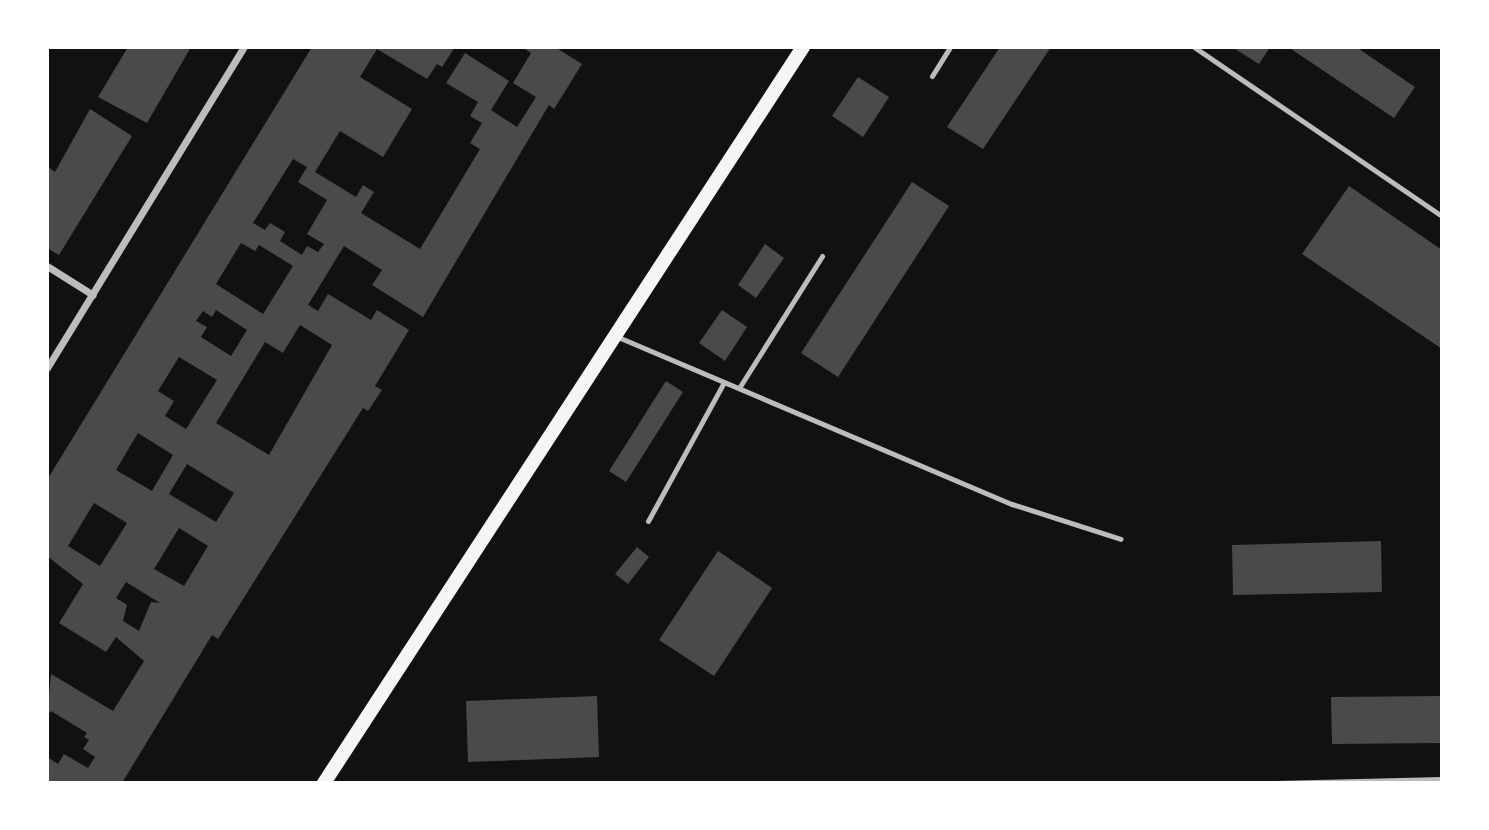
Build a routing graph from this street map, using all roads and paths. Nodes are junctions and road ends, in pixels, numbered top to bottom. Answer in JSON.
{"nodes":[{"id":1,"x":244,"y":47,"type":"edge"},
{"id":2,"x":803,"y":47,"type":"edge"},
{"id":3,"x":950,"y":47,"type":"edge"},
{"id":4,"x":1194,"y":47,"type":"edge"},
{"id":5,"x":932,"y":76,"type":"dead end"},
{"id":6,"x":1442,"y":216,"type":"edge"},
{"id":7,"x":822,"y":256,"type":"dead end"},
{"id":8,"x":47,"y":266,"type":"edge"},
{"id":9,"x":93,"y":295,"type":"junction"},
{"id":10,"x":615,"y":336,"type":"junction"},
{"id":11,"x":47,"y":368,"type":"edge"},
{"id":12,"x":724,"y":382,"type":"junction"},
{"id":13,"x":739,"y":388,"type":"junction"},
{"id":14,"x":648,"y":521,"type":"dead end"},
{"id":15,"x":1121,"y":539,"type":"dead end"},
{"id":16,"x":1442,"y":779,"type":"edge"},
{"id":17,"x":324,"y":783,"type":"edge"},
{"id":18,"x":1275,"y":783,"type":"edge"}],
"edges":[{"from":1,"to":9,"type":"street"},
{"from":2,"to":10,"type":"main road"},
{"from":3,"to":5,"type":"lane"},
{"from":4,"to":6,"type":"lane"},
{"from":7,"to":13,"type":"lane"},
{"from":8,"to":9,"type":"street"},
{"from":9,"to":11,"type":"street"},
{"from":10,"to":12,"type":"lane"},
{"from":10,"to":17,"type":"main road"},
{"from":12,"to":13,"type":"lane"},
{"from":12,"to":14,"type":"lane"},
{"from":13,"to":15,"type":"lane"},
{"from":16,"to":18,"type":"lane"}]}
